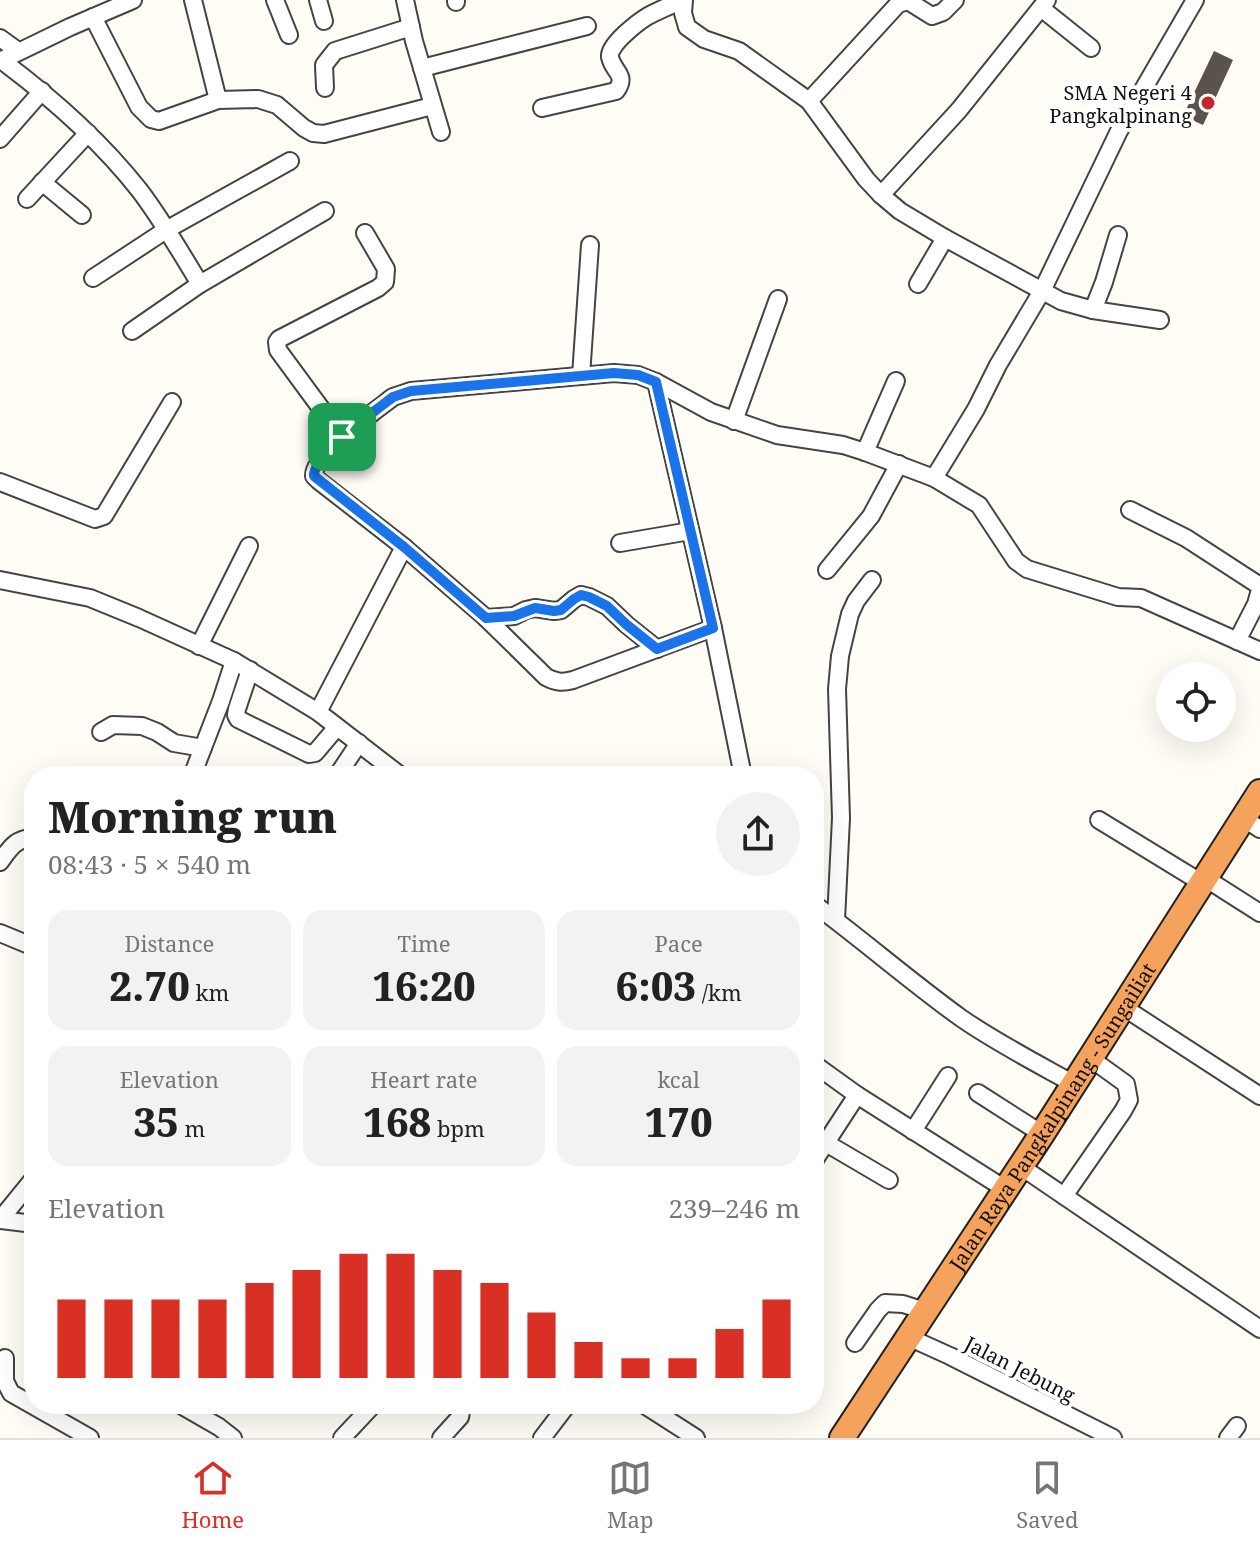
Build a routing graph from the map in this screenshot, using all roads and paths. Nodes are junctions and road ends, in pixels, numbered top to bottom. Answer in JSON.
{"nodes":[{"id":1,"x":133,"y":0,"type":"edge"},
{"id":2,"x":193,"y":0,"type":"edge"},
{"id":3,"x":275,"y":0,"type":"edge"},
{"id":4,"x":318,"y":0,"type":"edge"},
{"id":5,"x":405,"y":0,"type":"edge"},
{"id":6,"x":684,"y":0,"type":"edge"},
{"id":7,"x":955,"y":0,"type":"edge"},
{"id":8,"x":1195,"y":0,"type":"edge"},
{"id":9,"x":1044,"y":4,"type":"edge"},
{"id":10,"x":93,"y":17,"type":"junction"},
{"id":11,"x":324,"y":21,"type":"dead end"},
{"id":12,"x":587,"y":26,"type":"dead end"},
{"id":13,"x":411,"y":27,"type":"junction"},
{"id":14,"x":289,"y":35,"type":"dead end"},
{"id":15,"x":0,"y":38,"type":"edge"},
{"id":16,"x":1091,"y":48,"type":"dead end"},
{"id":17,"x":18,"y":51,"type":"junction"},
{"id":18,"x":0,"y":60,"type":"edge"},
{"id":19,"x":422,"y":68,"type":"junction"},
{"id":20,"x":325,"y":88,"type":"dead end"},
{"id":21,"x":42,"y":91,"type":"junction"},
{"id":22,"x":218,"y":100,"type":"junction"},
{"id":23,"x":809,"y":101,"type":"junction"},
{"id":24,"x":432,"y":106,"type":"junction"},
{"id":25,"x":542,"y":108,"type":"dead end"},
{"id":26,"x":441,"y":132,"type":"dead end"},
{"id":27,"x":88,"y":133,"type":"junction"},
{"id":28,"x":0,"y":139,"type":"edge"},
{"id":29,"x":290,"y":161,"type":"dead end"},
{"id":30,"x":42,"y":182,"type":"junction"},
{"id":31,"x":881,"y":195,"type":"junction"},
{"id":32,"x":27,"y":199,"type":"dead end"},
{"id":33,"x":325,"y":211,"type":"dead end"},
{"id":34,"x":82,"y":215,"type":"dead end"},
{"id":35,"x":166,"y":230,"type":"junction"},
{"id":36,"x":365,"y":233,"type":"dead end"},
{"id":37,"x":1118,"y":235,"type":"dead end"},
{"id":38,"x":945,"y":238,"type":"junction"},
{"id":39,"x":590,"y":245,"type":"dead end"},
{"id":40,"x":93,"y":278,"type":"dead end"},
{"id":41,"x":200,"y":284,"type":"junction"},
{"id":42,"x":918,"y":284,"type":"dead end"},
{"id":43,"x":1042,"y":291,"type":"junction"},
{"id":44,"x":778,"y":299,"type":"dead end"},
{"id":45,"x":1093,"y":310,"type":"junction"},
{"id":46,"x":1160,"y":320,"type":"dead end"},
{"id":47,"x":132,"y":331,"type":"dead end"},
{"id":48,"x":581,"y":376,"type":"junction"},
{"id":49,"x":896,"y":381,"type":"dead end"},
{"id":50,"x":656,"y":382,"type":"junction"},
{"id":51,"x":172,"y":402,"type":"dead end"},
{"id":52,"x":734,"y":421,"type":"junction"},
{"id":53,"x":342,"y":437,"type":"junction"},
{"id":54,"x":865,"y":452,"type":"junction"},
{"id":55,"x":899,"y":464,"type":"junction"},
{"id":56,"x":934,"y":478,"type":"junction"},
{"id":57,"x":0,"y":482,"type":"edge"},
{"id":58,"x":1130,"y":510,"type":"dead end"},
{"id":59,"x":690,"y":531,"type":"junction"},
{"id":60,"x":620,"y":543,"type":"dead end"},
{"id":61,"x":249,"y":546,"type":"dead end"},
{"id":62,"x":404,"y":547,"type":"junction"},
{"id":63,"x":827,"y":570,"type":"dead end"},
{"id":64,"x":0,"y":580,"type":"edge"},
{"id":65,"x":872,"y":580,"type":"dead end"},
{"id":66,"x":1260,"y":588,"type":"edge"},
{"id":67,"x":486,"y":618,"type":"junction"},
{"id":68,"x":713,"y":628,"type":"junction"},
{"id":69,"x":1237,"y":641,"type":"junction"},
{"id":70,"x":199,"y":646,"type":"junction"},
{"id":71,"x":657,"y":649,"type":"junction"},
{"id":72,"x":1260,"y":651,"type":"edge"},
{"id":73,"x":234,"y":661,"type":"junction"},
{"id":74,"x":250,"y":670,"type":"junction"},
{"id":75,"x":318,"y":712,"type":"junction"},
{"id":76,"x":337,"y":727,"type":"junction"},
{"id":77,"x":101,"y":732,"type":"dead end"},
{"id":78,"x":359,"y":743,"type":"junction"},
{"id":79,"x":203,"y":748,"type":"junction"},
{"id":80,"x":196,"y":766,"type":"edge"},
{"id":81,"x":344,"y":766,"type":"edge"},
{"id":82,"x":388,"y":766,"type":"edge"},
{"id":83,"x":741,"y":766,"type":"edge"},
{"id":84,"x":1260,"y":792,"type":"edge"},
{"id":85,"x":1099,"y":820,"type":"dead end"},
{"id":86,"x":1252,"y":823,"type":"edge"},
{"id":87,"x":24,"y":839,"type":"edge"},
{"id":88,"x":0,"y":862,"type":"edge"},
{"id":89,"x":1203,"y":880,"type":"junction"},
{"id":90,"x":824,"y":911,"type":"edge"},
{"id":91,"x":1260,"y":913,"type":"edge"},
{"id":92,"x":836,"y":920,"type":"junction"},
{"id":93,"x":0,"y":933,"type":"edge"},
{"id":94,"x":24,"y":943,"type":"edge"},
{"id":95,"x":1123,"y":1007,"type":"junction"},
{"id":96,"x":1090,"y":1058,"type":"junction"},
{"id":97,"x":824,"y":1071,"type":"edge"},
{"id":98,"x":948,"y":1076,"type":"dead end"},
{"id":99,"x":1074,"y":1084,"type":"junction"},
{"id":100,"x":978,"y":1093,"type":"dead end"},
{"id":101,"x":857,"y":1095,"type":"junction"},
{"id":102,"x":1260,"y":1096,"type":"edge"},
{"id":103,"x":913,"y":1131,"type":"junction"},
{"id":104,"x":1042,"y":1134,"type":"junction"},
{"id":105,"x":826,"y":1143,"type":"junction"},
{"id":106,"x":824,"y":1146,"type":"edge"},
{"id":107,"x":1020,"y":1166,"type":"junction"},
{"id":108,"x":889,"y":1180,"type":"dead end"},
{"id":109,"x":1005,"y":1189,"type":"junction"},
{"id":110,"x":24,"y":1190,"type":"edge"},
{"id":111,"x":1064,"y":1196,"type":"junction"},
{"id":112,"x":0,"y":1220,"type":"edge"},
{"id":113,"x":24,"y":1223,"type":"edge"},
{"id":114,"x":925,"y":1311,"type":"junction"},
{"id":115,"x":1260,"y":1329,"type":"edge"},
{"id":116,"x":908,"y":1337,"type":"junction"},
{"id":117,"x":855,"y":1343,"type":"dead end"},
{"id":118,"x":5,"y":1358,"type":"dead end"},
{"id":119,"x":2,"y":1385,"type":"edge"},
{"id":120,"x":24,"y":1401,"type":"edge"},
{"id":121,"x":47,"y":1414,"type":"edge"},
{"id":122,"x":211,"y":1414,"type":"edge"},
{"id":123,"x":365,"y":1414,"type":"edge"},
{"id":124,"x":461,"y":1414,"type":"edge"},
{"id":125,"x":560,"y":1414,"type":"edge"},
{"id":126,"x":663,"y":1414,"type":"edge"},
{"id":127,"x":1082,"y":1431,"type":"edge"},
{"id":128,"x":90,"y":1438,"type":"edge"},
{"id":129,"x":233,"y":1438,"type":"edge"},
{"id":130,"x":342,"y":1438,"type":"edge"},
{"id":131,"x":441,"y":1438,"type":"edge"},
{"id":132,"x":542,"y":1438,"type":"edge"},
{"id":133,"x":696,"y":1438,"type":"edge"},
{"id":134,"x":842,"y":1438,"type":"edge"},
{"id":135,"x":1113,"y":1438,"type":"edge"}],
"edges":[{"from":1,"to":10,"type":"street"},
{"from":2,"to":22,"type":"street"},
{"from":3,"to":14,"type":"street"},
{"from":4,"to":11,"type":"street"},
{"from":5,"to":13,"type":"street"},
{"from":6,"to":23,"type":"street"},
{"from":6,"to":25,"type":"street"},
{"from":7,"to":23,"type":"street"},
{"from":8,"to":43,"type":"street"},
{"from":9,"to":16,"type":"street"},
{"from":9,"to":31,"type":"street"},
{"from":10,"to":17,"type":"street"},
{"from":10,"to":22,"type":"street"},
{"from":12,"to":19,"type":"street"},
{"from":13,"to":19,"type":"street"},
{"from":13,"to":20,"type":"street"},
{"from":15,"to":17,"type":"street"},
{"from":17,"to":18,"type":"street"},
{"from":18,"to":21,"type":"street"},
{"from":19,"to":24,"type":"street"},
{"from":21,"to":27,"type":"street"},
{"from":21,"to":28,"type":"street"},
{"from":22,"to":24,"type":"street"},
{"from":23,"to":31,"type":"street"},
{"from":24,"to":26,"type":"street"},
{"from":27,"to":30,"type":"street"},
{"from":27,"to":35,"type":"street"},
{"from":29,"to":35,"type":"street"},
{"from":30,"to":32,"type":"street"},
{"from":30,"to":34,"type":"street"},
{"from":31,"to":38,"type":"street"},
{"from":33,"to":41,"type":"street"},
{"from":35,"to":40,"type":"street"},
{"from":35,"to":41,"type":"street"},
{"from":36,"to":53,"type":"street"},
{"from":37,"to":45,"type":"street"},
{"from":38,"to":42,"type":"street"},
{"from":38,"to":43,"type":"street"},
{"from":39,"to":48,"type":"street"},
{"from":41,"to":47,"type":"street"},
{"from":43,"to":45,"type":"street"},
{"from":43,"to":56,"type":"street"},
{"from":44,"to":52,"type":"street"},
{"from":45,"to":46,"type":"street"},
{"from":48,"to":50,"type":"street"},
{"from":48,"to":53,"type":"street"},
{"from":49,"to":54,"type":"street"},
{"from":50,"to":52,"type":"street"},
{"from":50,"to":59,"type":"street"},
{"from":51,"to":57,"type":"street"},
{"from":52,"to":54,"type":"street"},
{"from":53,"to":62,"type":"street"},
{"from":54,"to":55,"type":"street"},
{"from":55,"to":56,"type":"street"},
{"from":55,"to":63,"type":"street"},
{"from":56,"to":69,"type":"street"},
{"from":58,"to":66,"type":"street"},
{"from":59,"to":60,"type":"street"},
{"from":59,"to":68,"type":"street"},
{"from":61,"to":70,"type":"street"},
{"from":62,"to":67,"type":"street"},
{"from":62,"to":75,"type":"street"},
{"from":64,"to":70,"type":"street"},
{"from":65,"to":92,"type":"street"},
{"from":66,"to":69,"type":"street"},
{"from":67,"to":71,"type":"street"},
{"from":67,"to":71,"type":"street"},
{"from":68,"to":71,"type":"street"},
{"from":68,"to":83,"type":"street"},
{"from":69,"to":72,"type":"street"},
{"from":70,"to":73,"type":"street"},
{"from":73,"to":74,"type":"street"},
{"from":73,"to":79,"type":"street"},
{"from":74,"to":75,"type":"street"},
{"from":74,"to":76,"type":"street"},
{"from":75,"to":76,"type":"street"},
{"from":76,"to":78,"type":"street"},
{"from":77,"to":79,"type":"street"},
{"from":78,"to":81,"type":"street"},
{"from":78,"to":82,"type":"street"},
{"from":79,"to":80,"type":"street"},
{"from":84,"to":86,"type":"highway","name":"Jalan Raya Pangkalpinang - Sungailiat"},
{"from":85,"to":89,"type":"street"},
{"from":86,"to":89,"type":"highway","name":"Jalan Raya Pangkalpinang - Sungailiat"},
{"from":87,"to":88,"type":"street"},
{"from":89,"to":91,"type":"street"},
{"from":89,"to":95,"type":"highway","name":"Jalan Raya Pangkalpinang - Sungailiat"},
{"from":90,"to":92,"type":"street"},
{"from":92,"to":99,"type":"street"},
{"from":93,"to":94,"type":"street"},
{"from":95,"to":96,"type":"highway","name":"Jalan Raya Pangkalpinang - Sungailiat"},
{"from":95,"to":102,"type":"street"},
{"from":96,"to":99,"type":"highway","name":"Jalan Raya Pangkalpinang - Sungailiat"},
{"from":96,"to":111,"type":"street"},
{"from":97,"to":101,"type":"street"},
{"from":98,"to":103,"type":"street"},
{"from":99,"to":104,"type":"highway","name":"Jalan Raya Pangkalpinang - Sungailiat"},
{"from":100,"to":104,"type":"street"},
{"from":101,"to":103,"type":"street"},
{"from":101,"to":105,"type":"street"},
{"from":103,"to":109,"type":"street"},
{"from":104,"to":107,"type":"highway","name":"Jalan Raya Pangkalpinang - Sungailiat"},
{"from":105,"to":106,"type":"street"},
{"from":105,"to":108,"type":"street"},
{"from":107,"to":109,"type":"highway","name":"Jalan Raya Pangkalpinang - Sungailiat"},
{"from":107,"to":111,"type":"street"},
{"from":109,"to":114,"type":"highway","name":"Jalan Raya Pangkalpinang - Sungailiat"},
{"from":110,"to":112,"type":"street"},
{"from":111,"to":115,"type":"street"},
{"from":112,"to":113,"type":"street"},
{"from":114,"to":116,"type":"highway","name":"Jalan Raya Pangkalpinang - Sungailiat"},
{"from":114,"to":117,"type":"street"},
{"from":116,"to":127,"type":"street","name":"Jalan Jebung"},
{"from":116,"to":134,"type":"highway","name":"Jalan Raya Pangkalpinang - Sungailiat"},
{"from":118,"to":119,"type":"street"},
{"from":119,"to":120,"type":"street"},
{"from":121,"to":128,"type":"street"},
{"from":122,"to":129,"type":"street"},
{"from":123,"to":130,"type":"street"},
{"from":124,"to":131,"type":"street"},
{"from":125,"to":132,"type":"street"},
{"from":126,"to":133,"type":"street"},
{"from":127,"to":135,"type":"street","name":"Jalan Jebung"}]}
